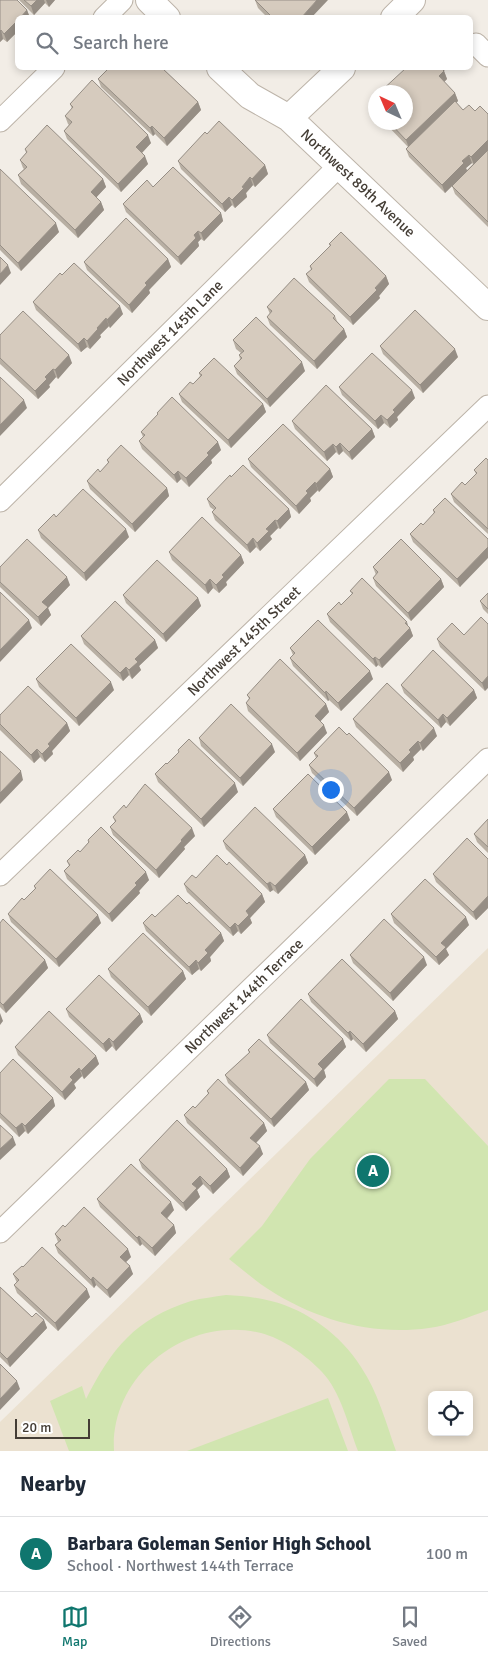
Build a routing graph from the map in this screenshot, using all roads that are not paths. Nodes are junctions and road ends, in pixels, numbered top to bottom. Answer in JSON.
{"nodes":[{"id":1,"x":122,"y":0,"type":"edge"},
{"id":2,"x":149,"y":0,"type":"edge"},
{"id":3,"x":412,"y":0,"type":"edge"},
{"id":4,"x":107,"y":15,"type":"edge"},
{"id":5,"x":164,"y":15,"type":"edge"},
{"id":6,"x":397,"y":15,"type":"edge"},
{"id":7,"x":52,"y":70,"type":"edge"},
{"id":8,"x":222,"y":70,"type":"edge"},
{"id":9,"x":340,"y":70,"type":"edge"},
{"id":10,"x":289,"y":118,"type":"junction"},
{"id":11,"x":0,"y":121,"type":"edge"},
{"id":12,"x":340,"y":165,"type":"junction"},
{"id":13,"x":488,"y":307,"type":"edge"},
{"id":14,"x":488,"y":406,"type":"edge"},
{"id":15,"x":0,"y":501,"type":"edge"},
{"id":16,"x":488,"y":759,"type":"edge"},
{"id":17,"x":0,"y":875,"type":"edge"},
{"id":18,"x":0,"y":1232,"type":"edge"}],
"edges":[{"from":1,"to":4,"type":"street"},
{"from":2,"to":5,"type":"street"},
{"from":3,"to":6,"type":"street"},
{"from":7,"to":11,"type":"street"},
{"from":8,"to":10,"type":"street","name":"Northwest 89th Avenue"},
{"from":9,"to":10,"type":"street"},
{"from":10,"to":12,"type":"street","name":"Northwest 89th Avenue"},
{"from":12,"to":13,"type":"street","name":"Northwest 89th Avenue"},
{"from":12,"to":15,"type":"street","name":"Northwest 145th Lane"},
{"from":14,"to":17,"type":"street","name":"Northwest 145th Street"},
{"from":16,"to":18,"type":"street","name":"Northwest 144th Terrace"}]}
